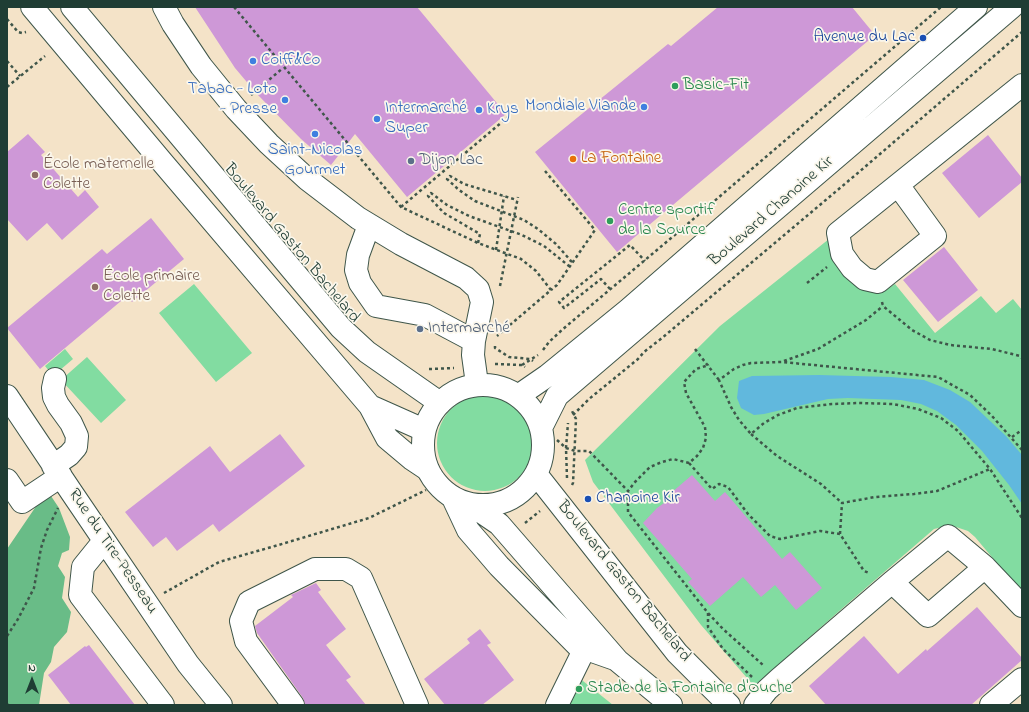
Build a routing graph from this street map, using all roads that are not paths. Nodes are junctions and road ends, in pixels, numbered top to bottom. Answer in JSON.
{"nodes":[{"id":1,"x":32,"y":7,"type":"edge"},
{"id":2,"x":72,"y":7,"type":"edge"},
{"id":3,"x":164,"y":7,"type":"edge"},
{"id":4,"x":976,"y":7,"type":"edge"},
{"id":5,"x":1012,"y":7,"type":"edge"},
{"id":6,"x":1022,"y":85,"type":"edge"},
{"id":7,"x":898,"y":185,"type":"junction"},
{"id":8,"x":370,"y":225,"type":"junction"},
{"id":9,"x":474,"y":341,"type":"junction"},
{"id":10,"x":476,"y":376,"type":"junction"},
{"id":11,"x":55,"y":379,"type":"dead end"},
{"id":12,"x":7,"y":396,"type":"edge"},
{"id":13,"x":518,"y":396,"type":"junction"},
{"id":14,"x":440,"y":403,"type":"junction"},
{"id":15,"x":370,"y":406,"type":"junction"},
{"id":16,"x":542,"y":426,"type":"junction"},
{"id":17,"x":424,"y":430,"type":"junction"},
{"id":18,"x":536,"y":474,"type":"junction"},
{"id":19,"x":62,"y":479,"type":"junction"},
{"id":20,"x":7,"y":480,"type":"edge"},
{"id":21,"x":447,"y":489,"type":"junction"},
{"id":22,"x":104,"y":541,"type":"junction"},
{"id":23,"x":985,"y":567,"type":"junction"},
{"id":24,"x":892,"y":582,"type":"junction"},
{"id":25,"x":1022,"y":606,"type":"edge"},
{"id":26,"x":585,"y":648,"type":"junction"},
{"id":27,"x":618,"y":661,"type":"junction"},
{"id":28,"x":1022,"y":679,"type":"edge"},
{"id":29,"x":767,"y":692,"type":"edge"},
{"id":30,"x":163,"y":705,"type":"edge"},
{"id":31,"x":221,"y":705,"type":"edge"},
{"id":32,"x":294,"y":705,"type":"edge"},
{"id":33,"x":417,"y":705,"type":"edge"},
{"id":34,"x":557,"y":705,"type":"edge"},
{"id":35,"x":671,"y":705,"type":"edge"},
{"id":36,"x":729,"y":705,"type":"edge"},
{"id":37,"x":990,"y":705,"type":"edge"}],
"edges":[{"from":1,"to":15,"type":"street"},
{"from":2,"to":14,"type":"street","name":"Boulevard Gaston Bachelard"},
{"from":3,"to":8,"type":"street"},
{"from":4,"to":13,"type":"street","name":"Boulevard Chanoine Kir"},
{"from":5,"to":16,"type":"street","name":"Boulevard Chanoine Kir"},
{"from":6,"to":7,"type":"street"},
{"from":7,"to":7,"type":"street"},
{"from":8,"to":9,"type":"street"},
{"from":8,"to":9,"type":"street"},
{"from":9,"to":10,"type":"street"},
{"from":10,"to":13,"type":"street"},
{"from":10,"to":14,"type":"street"},
{"from":11,"to":19,"type":"street"},
{"from":12,"to":19,"type":"street","name":"Rue du Tire-Pesseau"},
{"from":13,"to":16,"type":"street"},
{"from":14,"to":17,"type":"street"},
{"from":15,"to":17,"type":"street"},
{"from":15,"to":21,"type":"street"},
{"from":16,"to":18,"type":"street"},
{"from":17,"to":21,"type":"street"},
{"from":18,"to":21,"type":"street"},
{"from":18,"to":36,"type":"street","name":"Boulevard Gaston Bachelard"},
{"from":19,"to":20,"type":"street"},
{"from":19,"to":22,"type":"street","name":"Rue du Tire-Pesseau"},
{"from":21,"to":26,"type":"street"},
{"from":21,"to":27,"type":"street"},
{"from":22,"to":30,"type":"street"},
{"from":22,"to":31,"type":"street","name":"Rue du Tire-Pesseau"},
{"from":23,"to":24,"type":"street"},
{"from":23,"to":24,"type":"street"},
{"from":23,"to":25,"type":"street"},
{"from":24,"to":29,"type":"street"},
{"from":26,"to":27,"type":"street"},
{"from":26,"to":34,"type":"street"},
{"from":27,"to":35,"type":"street"},
{"from":28,"to":37,"type":"street"},
{"from":32,"to":33,"type":"street"}]}
